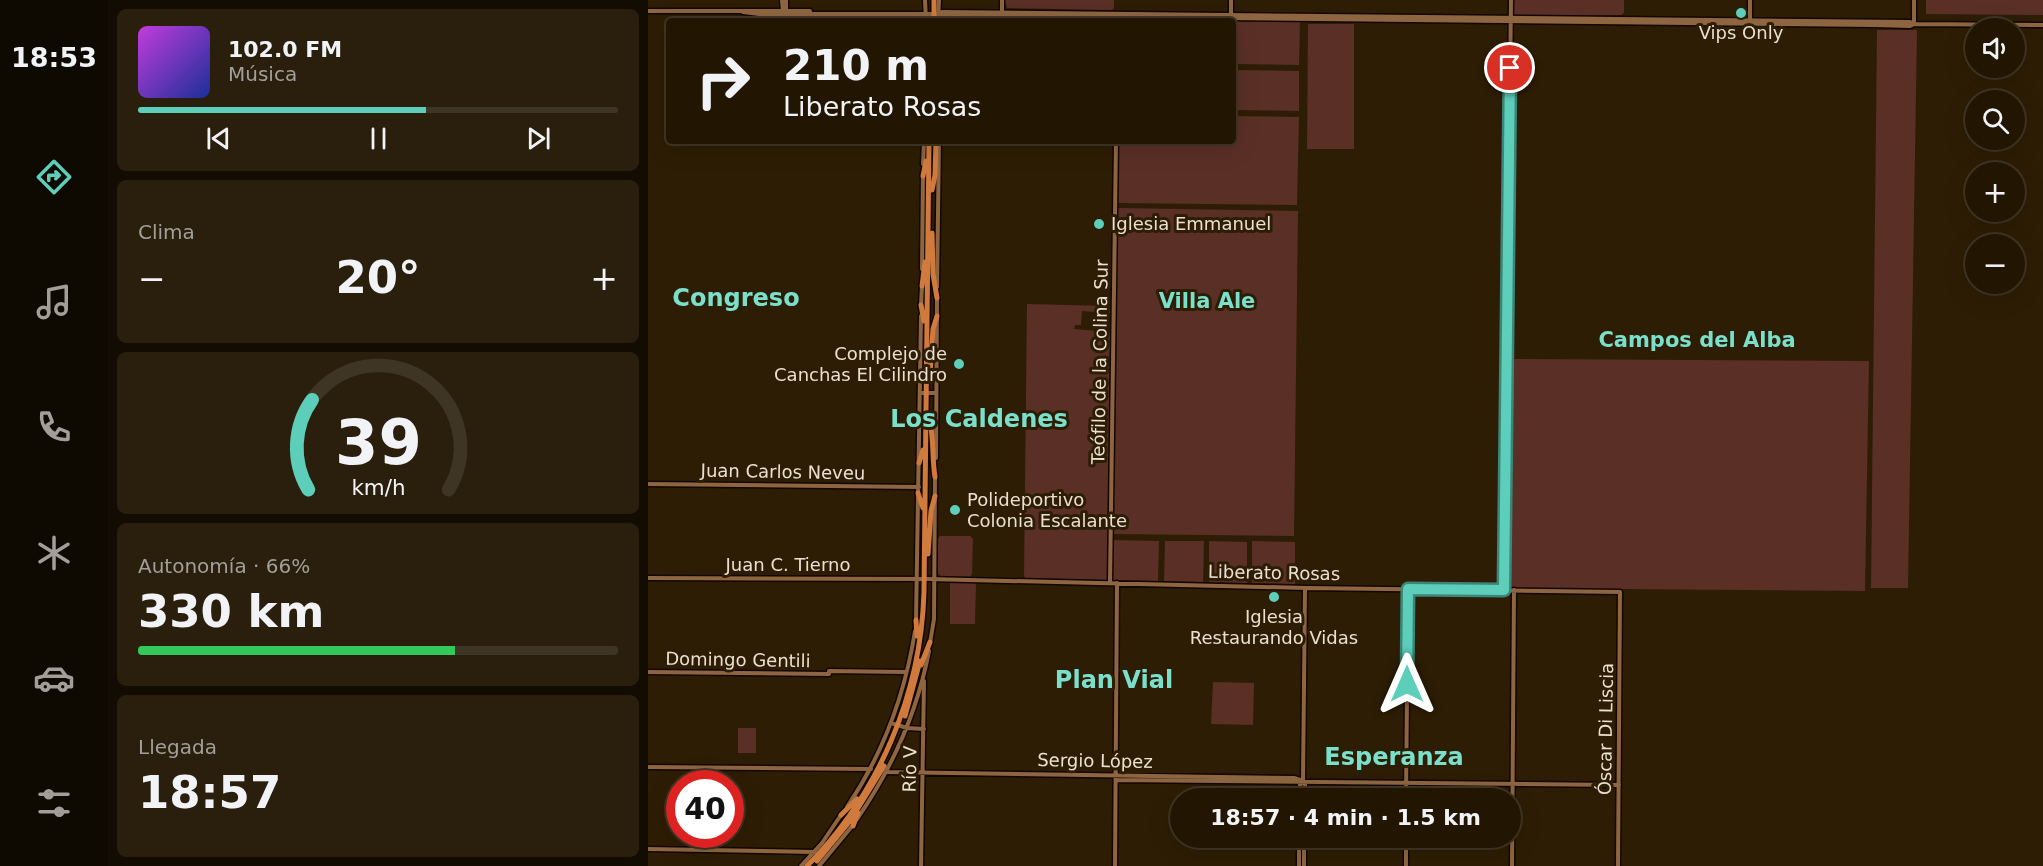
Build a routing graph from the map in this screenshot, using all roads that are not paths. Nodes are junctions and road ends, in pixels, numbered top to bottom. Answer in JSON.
{"nodes":[{"id":1,"x":784,"y":0,"type":"edge"},
{"id":2,"x":925,"y":0,"type":"edge"},
{"id":3,"x":935,"y":0,"type":"edge"},
{"id":4,"x":1002,"y":0,"type":"edge"},
{"id":5,"x":1231,"y":0,"type":"edge"},
{"id":6,"x":1511,"y":0,"type":"edge"},
{"id":7,"x":1750,"y":0,"type":"edge"},
{"id":8,"x":1914,"y":0,"type":"edge"},
{"id":9,"x":648,"y":11,"type":"edge"},
{"id":10,"x":784,"y":12,"type":"junction"},
{"id":11,"x":932,"y":14,"type":"junction"},
{"id":12,"x":1002,"y":14,"type":"junction"},
{"id":13,"x":1231,"y":17,"type":"junction"},
{"id":14,"x":932,"y":18,"type":"edge"},
{"id":15,"x":1095,"y":18,"type":"edge"},
{"id":16,"x":1174,"y":18,"type":"edge"},
{"id":17,"x":1511,"y":20,"type":"junction"},
{"id":18,"x":1750,"y":22,"type":"junction"},
{"id":19,"x":1914,"y":24,"type":"junction"},
{"id":20,"x":2043,"y":25,"type":"edge"},
{"id":21,"x":930,"y":144,"type":"edge"},
{"id":22,"x":931,"y":144,"type":"edge"},
{"id":23,"x":931,"y":144,"type":"edge"},
{"id":24,"x":931,"y":144,"type":"edge"},
{"id":25,"x":1116,"y":144,"type":"edge"},
{"id":26,"x":923,"y":176,"type":"joint"},
{"id":27,"x":928,"y":216,"type":"junction"},
{"id":28,"x":932,"y":233,"type":"junction"},
{"id":29,"x":921,"y":286,"type":"junction"},
{"id":30,"x":937,"y":298,"type":"junction"},
{"id":31,"x":921,"y":305,"type":"junction"},
{"id":32,"x":937,"y":315,"type":"junction"},
{"id":33,"x":927,"y":366,"type":"junction"},
{"id":34,"x":930,"y":374,"type":"junction"},
{"id":35,"x":928,"y":393,"type":"junction"},
{"id":36,"x":928,"y":419,"type":"junction"},
{"id":37,"x":919,"y":463,"type":"junction"},
{"id":38,"x":935,"y":477,"type":"junction"},
{"id":39,"x":648,"y":484,"type":"edge"},
{"id":40,"x":919,"y":490,"type":"junction"},
{"id":41,"x":935,"y":496,"type":"junction"},
{"id":42,"x":926,"y":553,"type":"junction"},
{"id":43,"x":648,"y":578,"type":"edge"},
{"id":44,"x":917,"y":579,"type":"junction"},
{"id":45,"x":929,"y":579,"type":"junction"},
{"id":46,"x":1110,"y":582,"type":"junction"},
{"id":47,"x":1118,"y":583,"type":"junction"},
{"id":48,"x":1305,"y":588,"type":"junction"},
{"id":49,"x":1408,"y":589,"type":"junction"},
{"id":50,"x":1504,"y":590,"type":"junction"},
{"id":51,"x":1514,"y":590,"type":"junction"},
{"id":52,"x":1620,"y":592,"type":"joint"},
{"id":53,"x":916,"y":620,"type":"junction"},
{"id":54,"x":930,"y":642,"type":"junction"},
{"id":55,"x":648,"y":672,"type":"edge"},
{"id":56,"x":906,"y":672,"type":"junction"},
{"id":57,"x":924,"y":673,"type":"junction"},
{"id":58,"x":912,"y":680,"type":"junction"},
{"id":59,"x":907,"y":709,"type":"junction"},
{"id":60,"x":891,"y":723,"type":"junction"},
{"id":61,"x":902,"y":726,"type":"junction"},
{"id":62,"x":924,"y":729,"type":"junction"},
{"id":63,"x":880,"y":765,"type":"junction"},
{"id":64,"x":648,"y":767,"type":"edge"},
{"id":65,"x":871,"y":769,"type":"junction"},
{"id":66,"x":887,"y":772,"type":"junction"},
{"id":67,"x":923,"y":773,"type":"junction"},
{"id":68,"x":1116,"y":778,"type":"junction"},
{"id":69,"x":1303,"y":781,"type":"junction"},
{"id":70,"x":1407,"y":782,"type":"junction"},
{"id":71,"x":1512,"y":783,"type":"junction"},
{"id":72,"x":874,"y":784,"type":"junction"},
{"id":73,"x":1619,"y":785,"type":"junction"},
{"id":74,"x":1300,"y":788,"type":"edge"},
{"id":75,"x":1305,"y":788,"type":"edge"},
{"id":76,"x":1407,"y":788,"type":"edge"},
{"id":77,"x":841,"y":815,"type":"junction"},
{"id":78,"x":853,"y":826,"type":"junction"},
{"id":79,"x":1299,"y":848,"type":"edge"},
{"id":80,"x":1304,"y":848,"type":"edge"},
{"id":81,"x":1406,"y":848,"type":"edge"},
{"id":82,"x":648,"y":849,"type":"edge"},
{"id":83,"x":814,"y":852,"type":"junction"},
{"id":84,"x":801,"y":866,"type":"edge"},
{"id":85,"x":807,"y":866,"type":"edge"},
{"id":86,"x":812,"y":866,"type":"edge"},
{"id":87,"x":819,"y":866,"type":"edge"},
{"id":88,"x":921,"y":866,"type":"edge"},
{"id":89,"x":1115,"y":866,"type":"edge"},
{"id":90,"x":1299,"y":866,"type":"edge"},
{"id":91,"x":1304,"y":866,"type":"edge"},
{"id":92,"x":1406,"y":866,"type":"edge"},
{"id":93,"x":1512,"y":866,"type":"edge"},
{"id":94,"x":1618,"y":866,"type":"edge"}],
"edges":[{"from":1,"to":10,"type":"street"},
{"from":2,"to":11,"type":"street"},
{"from":3,"to":11,"type":"highway"},
{"from":4,"to":12,"type":"street"},
{"from":5,"to":13,"type":"street"},
{"from":6,"to":17,"type":"street"},
{"from":7,"to":18,"type":"street"},
{"from":8,"to":19,"type":"street"},
{"from":9,"to":10,"type":"street"},
{"from":10,"to":11,"type":"street"},
{"from":11,"to":12,"type":"street"},
{"from":11,"to":14,"type":"highway"},
{"from":12,"to":13,"type":"street"},
{"from":12,"to":15,"type":"street"},
{"from":13,"to":16,"type":"street"},
{"from":13,"to":17,"type":"street"},
{"from":17,"to":18,"type":"street"},
{"from":17,"to":50,"type":"street"},
{"from":18,"to":19,"type":"street"},
{"from":19,"to":20,"type":"street"},
{"from":21,"to":26,"type":"highway"},
{"from":22,"to":28,"type":"highway"},
{"from":23,"to":27,"type":"highway"},
{"from":24,"to":30,"type":"street"},
{"from":25,"to":46,"type":"street","name":"Teófilo de la Colina Sur"},
{"from":26,"to":29,"type":"street"},
{"from":27,"to":29,"type":"highway"},
{"from":27,"to":33,"type":"highway"},
{"from":28,"to":30,"type":"highway"},
{"from":28,"to":34,"type":"highway"},
{"from":29,"to":31,"type":"street"},
{"from":30,"to":32,"type":"street"},
{"from":31,"to":33,"type":"highway"},
{"from":31,"to":35,"type":"street"},
{"from":32,"to":34,"type":"highway"},
{"from":32,"to":35,"type":"street"},
{"from":33,"to":35,"type":"highway"},
{"from":34,"to":35,"type":"highway"},
{"from":35,"to":36,"type":"highway"},
{"from":35,"to":37,"type":"street"},
{"from":35,"to":38,"type":"street"},
{"from":36,"to":37,"type":"highway"},
{"from":36,"to":38,"type":"highway"},
{"from":36,"to":42,"type":"highway"},
{"from":37,"to":40,"type":"street"},
{"from":38,"to":41,"type":"street"},
{"from":39,"to":40,"type":"street","name":"Juan Carlos Neveu"},
{"from":40,"to":42,"type":"highway"},
{"from":40,"to":44,"type":"street"},
{"from":41,"to":42,"type":"highway"},
{"from":41,"to":45,"type":"street"},
{"from":42,"to":45,"type":"highway"},
{"from":43,"to":44,"type":"street","name":"Juan C. Tierno"},
{"from":44,"to":45,"type":"street","name":"Juan C. Tierno"},
{"from":44,"to":53,"type":"street"},
{"from":45,"to":46,"type":"street","name":"Liberato Rosas"},
{"from":45,"to":54,"type":"street"},
{"from":45,"to":58,"type":"highway"},
{"from":45,"to":59,"type":"highway"},
{"from":46,"to":47,"type":"street","name":"Liberato Rosas"},
{"from":47,"to":48,"type":"street","name":"Liberato Rosas"},
{"from":47,"to":68,"type":"street"},
{"from":48,"to":49,"type":"street","name":"Liberato Rosas"},
{"from":48,"to":69,"type":"street"},
{"from":49,"to":50,"type":"street","name":"Liberato Rosas"},
{"from":49,"to":70,"type":"street"},
{"from":50,"to":51,"type":"street","name":"Liberato Rosas"},
{"from":51,"to":52,"type":"street","name":"Liberato Rosas"},
{"from":51,"to":71,"type":"street"},
{"from":52,"to":73,"type":"street","name":"Óscar Di Liscia"},
{"from":53,"to":56,"type":"street"},
{"from":53,"to":58,"type":"highway"},
{"from":54,"to":57,"type":"street"},
{"from":54,"to":59,"type":"highway"},
{"from":55,"to":56,"type":"street","name":"Domingo Gentili"},
{"from":56,"to":60,"type":"street"},
{"from":57,"to":61,"type":"street"},
{"from":57,"to":62,"type":"street","name":"Río V"},
{"from":58,"to":61,"type":"highway"},
{"from":59,"to":61,"type":"highway"},
{"from":60,"to":61,"type":"street"},
{"from":60,"to":65,"type":"street"},
{"from":61,"to":62,"type":"street"},
{"from":61,"to":63,"type":"highway"},
{"from":61,"to":66,"type":"street"},
{"from":61,"to":72,"type":"highway"},
{"from":62,"to":67,"type":"street","name":"Río V"},
{"from":63,"to":77,"type":"highway"},
{"from":63,"to":85,"type":"highway"},
{"from":64,"to":65,"type":"street"},
{"from":65,"to":77,"type":"street"},
{"from":66,"to":67,"type":"street","name":"Sergio López"},
{"from":66,"to":78,"type":"street"},
{"from":67,"to":68,"type":"street","name":"Sergio López"},
{"from":67,"to":88,"type":"street","name":"Río V"},
{"from":68,"to":69,"type":"street","name":"Sergio López"},
{"from":68,"to":89,"type":"street"},
{"from":69,"to":70,"type":"street","name":"Sergio López"},
{"from":69,"to":74,"type":"street"},
{"from":69,"to":75,"type":"street"},
{"from":70,"to":71,"type":"street","name":"Sergio López"},
{"from":70,"to":76,"type":"street"},
{"from":71,"to":73,"type":"street","name":"Sergio López"},
{"from":71,"to":93,"type":"street"},
{"from":72,"to":78,"type":"highway"},
{"from":72,"to":86,"type":"highway"},
{"from":73,"to":94,"type":"street","name":"Óscar Di Liscia"},
{"from":77,"to":83,"type":"street"},
{"from":78,"to":87,"type":"street"},
{"from":79,"to":90,"type":"street"},
{"from":80,"to":91,"type":"street"},
{"from":81,"to":92,"type":"street"},
{"from":82,"to":83,"type":"street"},
{"from":83,"to":84,"type":"street"}]}
